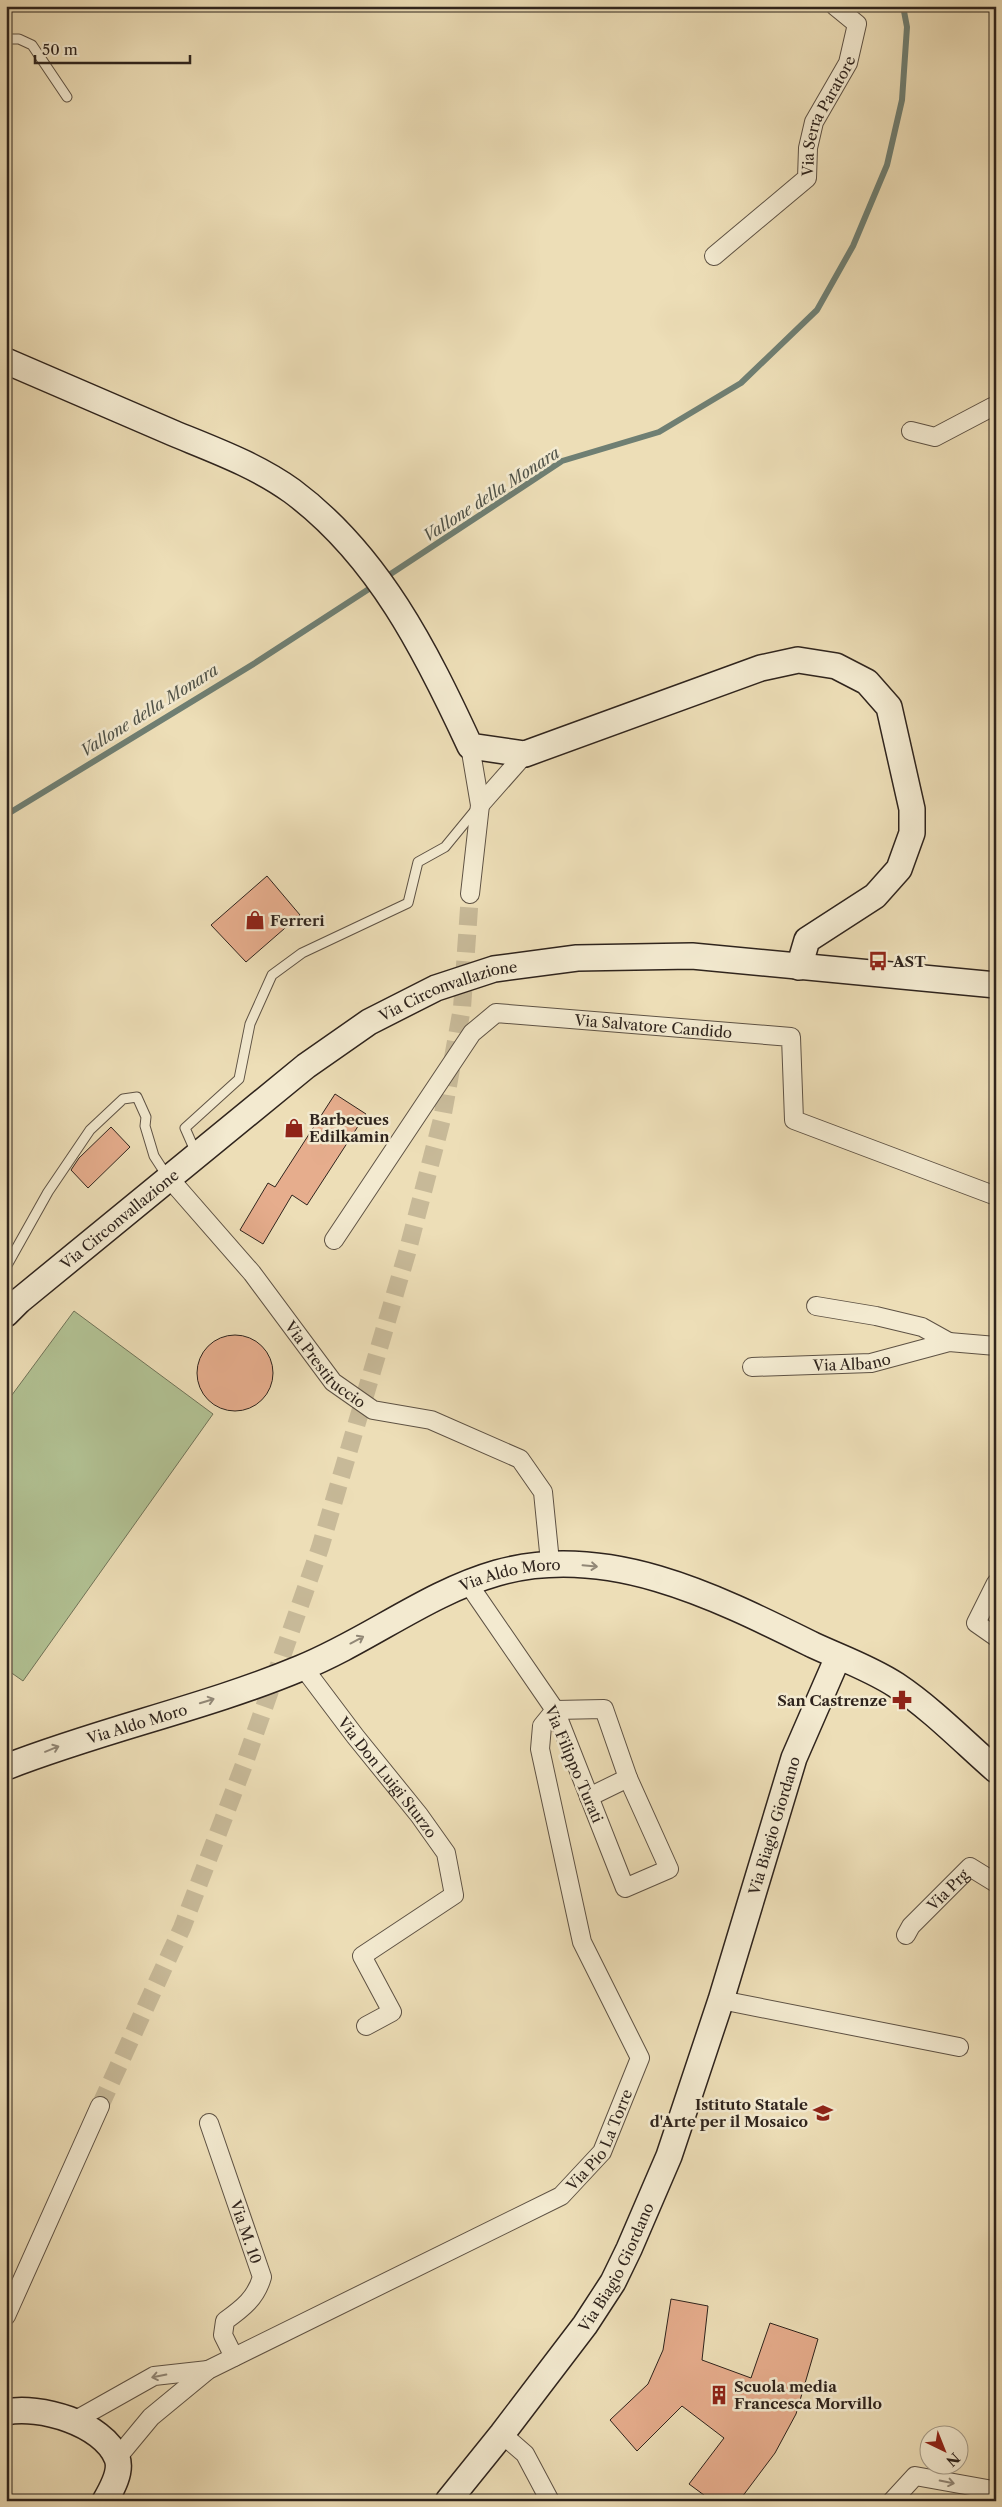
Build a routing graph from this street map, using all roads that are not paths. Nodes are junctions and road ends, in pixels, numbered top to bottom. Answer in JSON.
{"nodes":[{"id":1,"x":835,"y":6,"type":"edge"},
{"id":2,"x":6,"y":39,"type":"edge"},
{"id":3,"x":67,"y":97,"type":"dead end"},
{"id":4,"x":714,"y":256,"type":"dead end"},
{"id":5,"x":6,"y":361,"type":"edge"},
{"id":6,"x":996,"y":408,"type":"edge"},
{"id":7,"x":911,"y":431,"type":"dead end"},
{"id":8,"x":470,"y":746,"type":"junction"},
{"id":9,"x":525,"y":754,"type":"junction"},
{"id":10,"x":480,"y":806,"type":"junction"},
{"id":11,"x":470,"y":894,"type":"tunnel mouth"},
{"id":12,"x":800,"y":967,"type":"junction"},
{"id":13,"x":996,"y":985,"type":"edge"},
{"id":14,"x":197,"y":1155,"type":"junction"},
{"id":15,"x":169,"y":1178,"type":"junction"},
{"id":16,"x":996,"y":1196,"type":"edge"},
{"id":17,"x":334,"y":1240,"type":"dead end"},
{"id":18,"x":6,"y":1266,"type":"edge"},
{"id":19,"x":816,"y":1306,"type":"dead end"},
{"id":20,"x":6,"y":1314,"type":"edge"},
{"id":21,"x":949,"y":1342,"type":"junction"},
{"id":22,"x":996,"y":1346,"type":"edge"},
{"id":23,"x":752,"y":1367,"type":"dead end"},
{"id":24,"x":550,"y":1562,"type":"junction"},
{"id":25,"x":467,"y":1582,"type":"junction"},
{"id":26,"x":996,"y":1583,"type":"edge"},
{"id":27,"x":996,"y":1637,"type":"edge"},
{"id":28,"x":838,"y":1657,"type":"junction"},
{"id":29,"x":303,"y":1668,"type":"junction"},
{"id":30,"x":555,"y":1710,"type":"junction"},
{"id":31,"x":6,"y":1767,"type":"edge"},
{"id":32,"x":996,"y":1770,"type":"edge"},
{"id":33,"x":628,"y":1778,"type":"junction"},
{"id":34,"x":589,"y":1797,"type":"junction"},
{"id":35,"x":996,"y":1883,"type":"edge"},
{"id":36,"x":906,"y":1935,"type":"dead end"},
{"id":37,"x":721,"y":2000,"type":"junction"},
{"id":38,"x":366,"y":2026,"type":"dead end"},
{"id":39,"x":960,"y":2047,"type":"dead end"},
{"id":40,"x":100,"y":2106,"type":"tunnel mouth"},
{"id":41,"x":209,"y":2123,"type":"dead end"},
{"id":42,"x":6,"y":2316,"type":"edge"},
{"id":43,"x":234,"y":2357,"type":"junction"},
{"id":44,"x":208,"y":2370,"type":"junction"},
{"id":45,"x":6,"y":2412,"type":"edge"},
{"id":46,"x":74,"y":2421,"type":"junction"},
{"id":47,"x":502,"y":2434,"type":"junction"},
{"id":48,"x":117,"y":2458,"type":"junction"},
{"id":49,"x":993,"y":2490,"type":"edge"},
{"id":50,"x":105,"y":2501,"type":"edge"},
{"id":51,"x":448,"y":2501,"type":"edge"},
{"id":52,"x":550,"y":2501,"type":"edge"},
{"id":53,"x":892,"y":2501,"type":"edge"}],
"edges":[{"from":1,"to":4,"type":"street","name":"Via Serra Paratore"},
{"from":2,"to":3,"type":"lane"},
{"from":5,"to":8,"type":"street"},
{"from":6,"to":7,"type":"street"},
{"from":8,"to":9,"type":"street"},
{"from":8,"to":10,"type":"street"},
{"from":9,"to":10,"type":"street"},
{"from":9,"to":12,"type":"street"},
{"from":10,"to":11,"type":"street"},
{"from":10,"to":14,"type":"lane"},
{"from":12,"to":13,"type":"street","name":"Via Circonvallazione"},
{"from":12,"to":14,"type":"street","name":"Via Circonvallazione"},
{"from":14,"to":15,"type":"street","name":"Via Circonvallazione"},
{"from":15,"to":18,"type":"lane"},
{"from":15,"to":20,"type":"street","name":"Via Circonvallazione"},
{"from":15,"to":24,"type":"street","name":"Via Prestituccio"},
{"from":16,"to":17,"type":"street","name":"Via Salvatore Candido"},
{"from":19,"to":21,"type":"street","name":"Via Albano"},
{"from":21,"to":22,"type":"street","name":"Via Albano"},
{"from":21,"to":23,"type":"street","name":"Via Albano"},
{"from":24,"to":25,"type":"street","name":"Via Aldo Moro"},
{"from":24,"to":28,"type":"street","name":"Via Aldo Moro","one_way":true},
{"from":29,"to":25,"type":"street","name":"Via Aldo Moro","one_way":true},
{"from":25,"to":30,"type":"street","name":"Via Filippo Turati"},
{"from":26,"to":27,"type":"street"},
{"from":28,"to":32,"type":"street","name":"Via Aldo Moro"},
{"from":28,"to":37,"type":"street","name":"Via Biagio Giordano"},
{"from":31,"to":29,"type":"street","name":"Via Aldo Moro","one_way":true},
{"from":29,"to":38,"type":"street","name":"Via Don Luigi Sturzo"},
{"from":30,"to":33,"type":"street"},
{"from":30,"to":34,"type":"street","name":"Via Filippo Turati"},
{"from":30,"to":43,"type":"street","name":"Via Pio La Torre"},
{"from":33,"to":34,"type":"street"},
{"from":33,"to":34,"type":"street","name":"Via Filippo Turati"},
{"from":35,"to":36,"type":"street","name":"Via Prg"},
{"from":37,"to":39,"type":"street"},
{"from":37,"to":47,"type":"street","name":"Via Biagio Giordano"},
{"from":40,"to":42,"type":"street"},
{"from":41,"to":43,"type":"street","name":"Via M. 10"},
{"from":43,"to":44,"type":"street","name":"Via Pio La Torre"},
{"from":44,"to":46,"type":"street","one_way":true},
{"from":44,"to":48,"type":"street"},
{"from":45,"to":46,"type":"street"},
{"from":46,"to":48,"type":"street"},
{"from":47,"to":51,"type":"street","name":"Via Biagio Giordano"},
{"from":47,"to":52,"type":"street"},
{"from":48,"to":50,"type":"street"},
{"from":53,"to":49,"type":"street","one_way":true}]}
